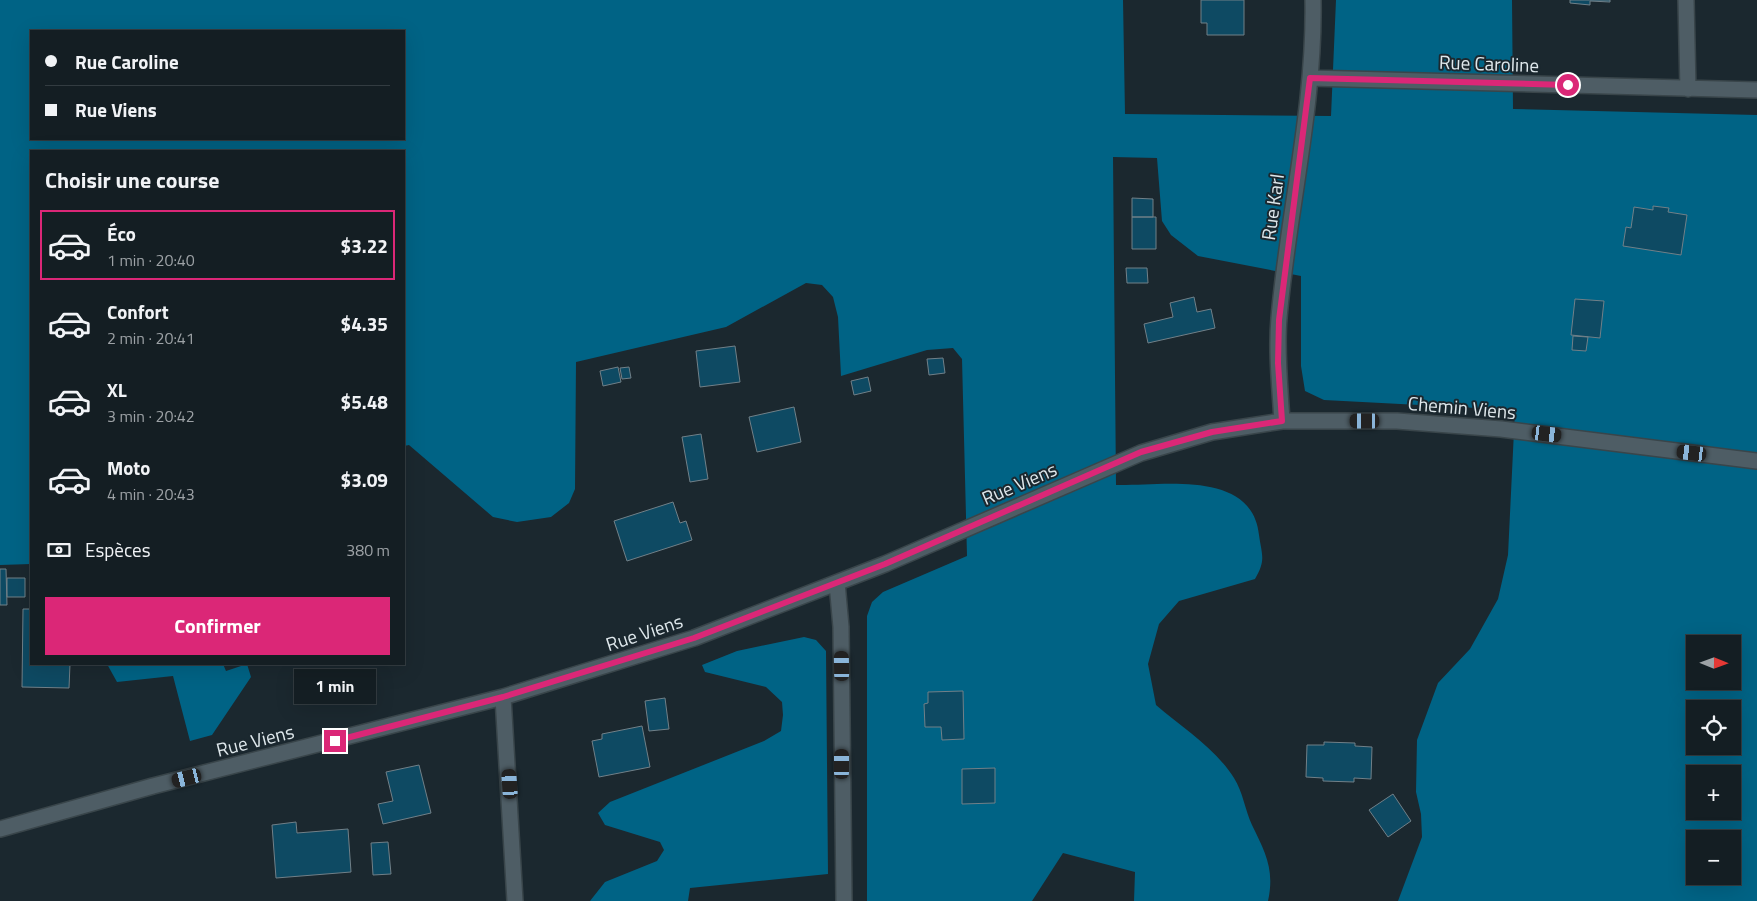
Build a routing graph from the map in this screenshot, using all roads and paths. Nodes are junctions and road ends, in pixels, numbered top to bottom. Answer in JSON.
{"nodes":[{"id":1,"x":1313,"y":0,"type":"edge"},
{"id":2,"x":1686,"y":0,"type":"edge"},
{"id":3,"x":1310,"y":78,"type":"junction"},
{"id":4,"x":1688,"y":89,"type":"junction"},
{"id":5,"x":1757,"y":90,"type":"edge"},
{"id":6,"x":1282,"y":421,"type":"junction"},
{"id":7,"x":1757,"y":460,"type":"edge"},
{"id":8,"x":837,"y":583,"type":"junction"},
{"id":9,"x":503,"y":697,"type":"junction"},
{"id":10,"x":0,"y":830,"type":"edge"},
{"id":11,"x":515,"y":901,"type":"edge"},
{"id":12,"x":844,"y":901,"type":"edge"}],
"edges":[{"from":1,"to":3,"type":"street","name":"Rue Karl"},
{"from":2,"to":4,"type":"street"},
{"from":3,"to":4,"type":"street","name":"Rue Caroline"},
{"from":3,"to":6,"type":"street","name":"Rue Karl"},
{"from":4,"to":5,"type":"street","name":"Rue Caroline"},
{"from":6,"to":7,"type":"street","name":"Chemin Viens"},
{"from":6,"to":8,"type":"street","name":"Rue Viens"},
{"from":8,"to":9,"type":"street","name":"Rue Viens"},
{"from":8,"to":12,"type":"street"},
{"from":9,"to":10,"type":"street","name":"Rue Viens"},
{"from":9,"to":11,"type":"street"}]}
